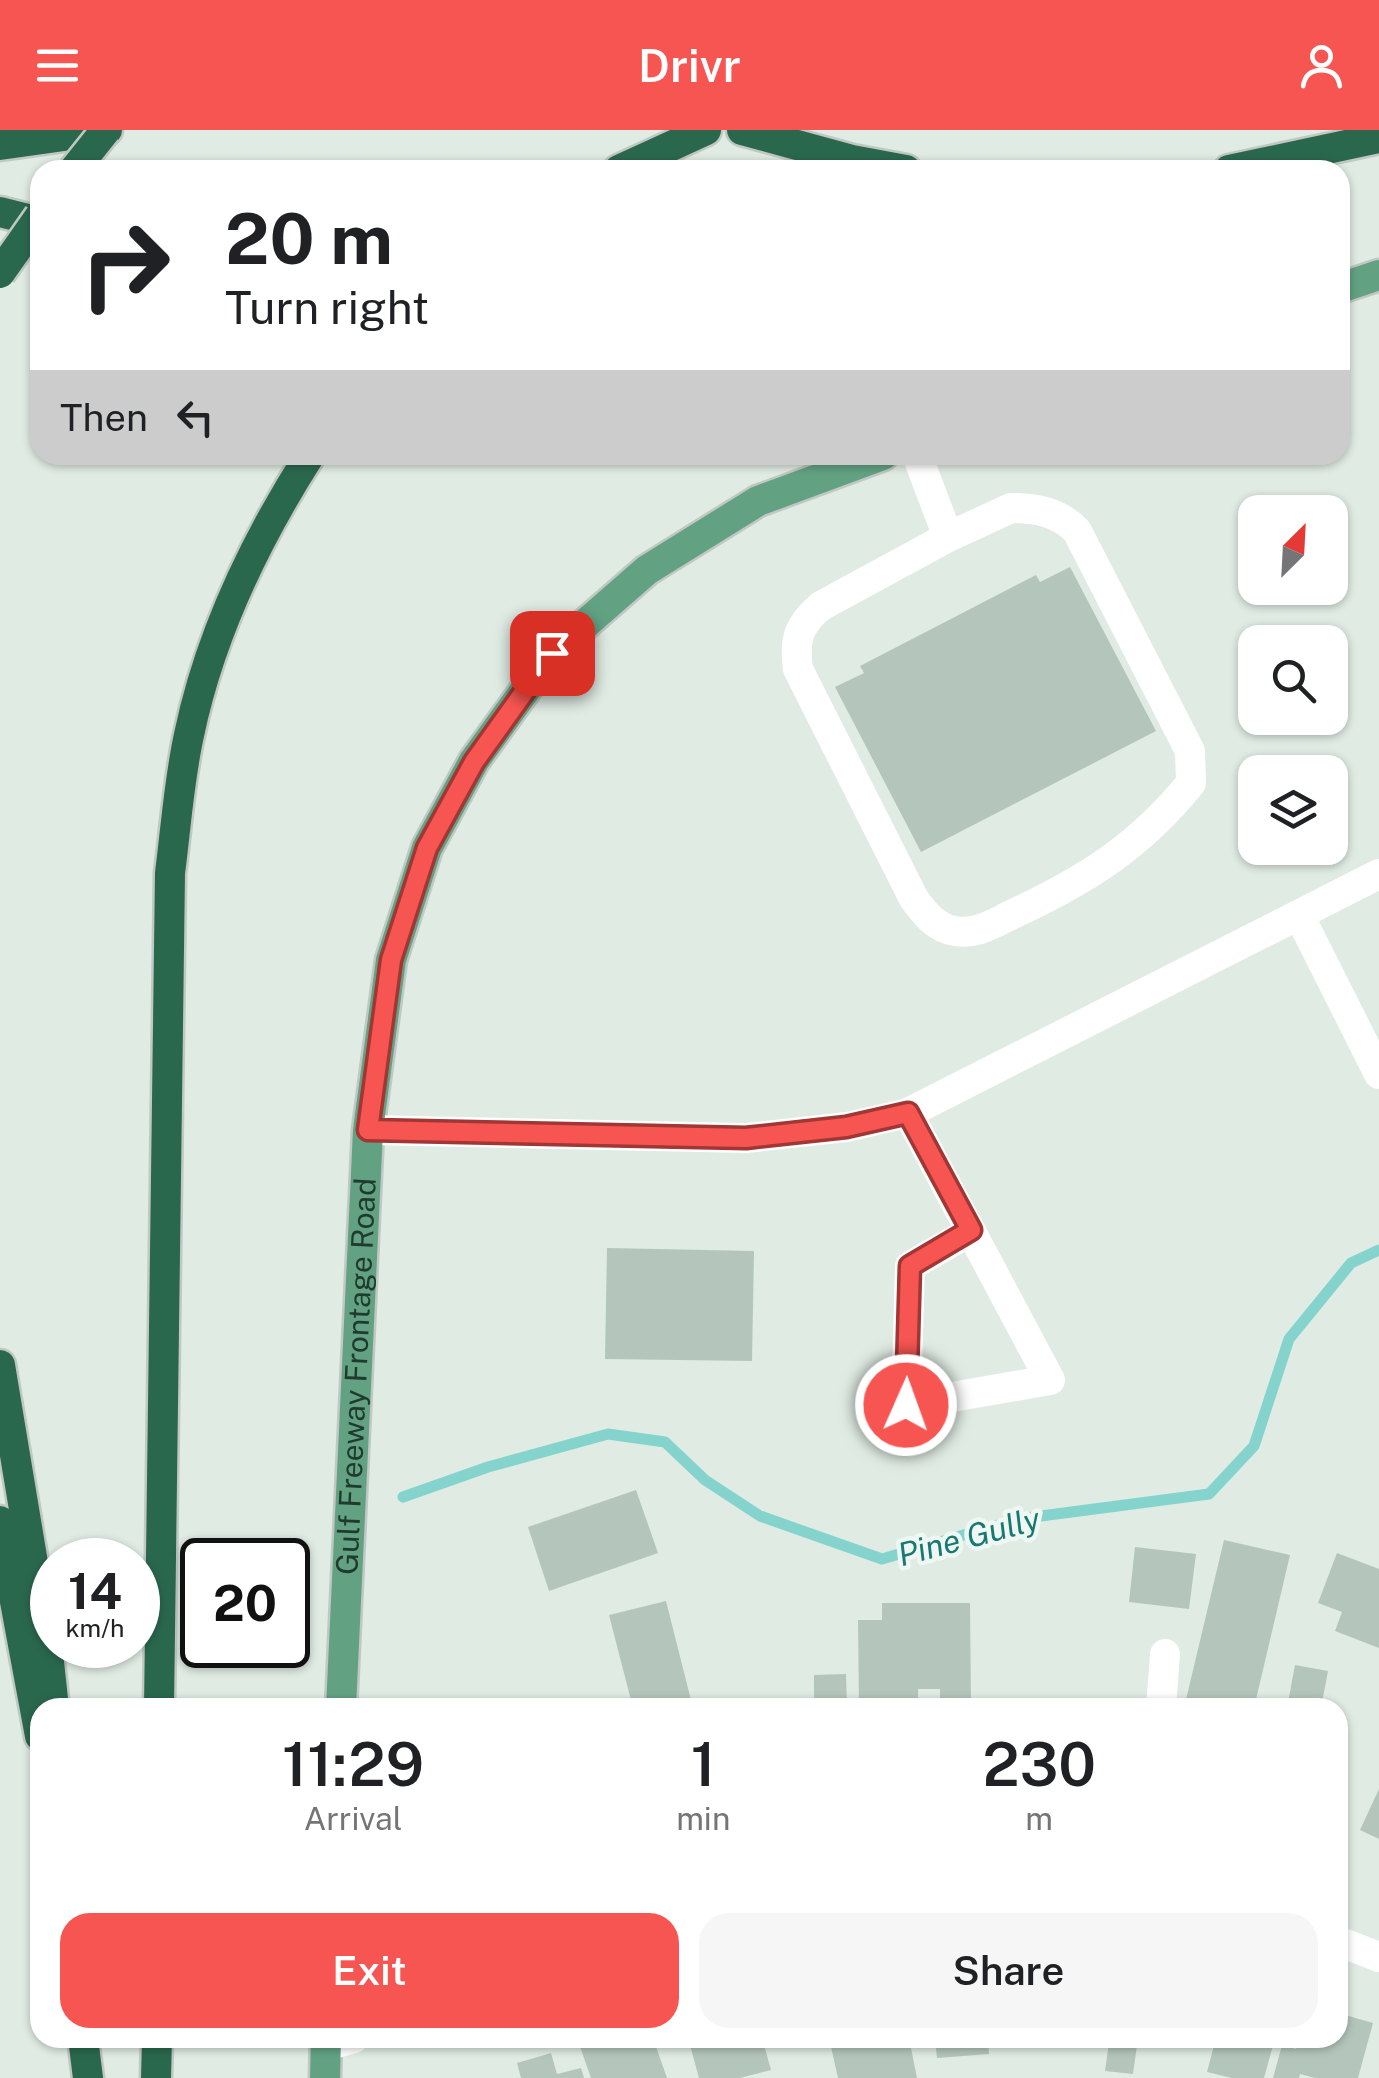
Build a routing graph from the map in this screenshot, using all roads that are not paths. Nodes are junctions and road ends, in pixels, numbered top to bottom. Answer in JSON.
{"nodes":[{"id":1,"x":106,"y":130,"type":"edge"},
{"id":2,"x":706,"y":130,"type":"edge"},
{"id":3,"x":742,"y":130,"type":"edge"},
{"id":4,"x":1379,"y":138,"type":"edge"},
{"id":5,"x":0,"y":144,"type":"edge"},
{"id":6,"x":82,"y":160,"type":"edge"},
{"id":7,"x":641,"y":160,"type":"edge"},
{"id":8,"x":852,"y":160,"type":"edge"},
{"id":9,"x":1276,"y":160,"type":"edge"},
{"id":10,"x":0,"y":212,"type":"edge"},
{"id":11,"x":30,"y":217,"type":"edge"},
{"id":12,"x":30,"y":232,"type":"edge"},
{"id":13,"x":0,"y":273,"type":"edge"},
{"id":14,"x":1379,"y":275,"type":"edge"},
{"id":15,"x":1350,"y":285,"type":"edge"},
{"id":16,"x":304,"y":465,"type":"edge"},
{"id":17,"x":857,"y":465,"type":"edge"},
{"id":18,"x":921,"y":465,"type":"edge"},
{"id":19,"x":948,"y":537,"type":"junction"},
{"id":20,"x":1379,"y":874,"type":"edge"},
{"id":21,"x":1299,"y":915,"type":"junction"},
{"id":22,"x":1379,"y":1074,"type":"edge"},
{"id":23,"x":908,"y":1113,"type":"junction"},
{"id":24,"x":368,"y":1130,"type":"junction"},
{"id":25,"x":971,"y":1230,"type":"junction"},
{"id":26,"x":0,"y":1365,"type":"edge"},
{"id":27,"x":0,"y":1522,"type":"edge"},
{"id":28,"x":1165,"y":1654,"type":"dead end"},
{"id":29,"x":33,"y":1698,"type":"edge"},
{"id":30,"x":53,"y":1698,"type":"edge"},
{"id":31,"x":159,"y":1698,"type":"edge"},
{"id":32,"x":341,"y":1698,"type":"edge"},
{"id":33,"x":1162,"y":1698,"type":"edge"},
{"id":34,"x":1348,"y":1945,"type":"edge"},
{"id":35,"x":1379,"y":1957,"type":"edge"},
{"id":36,"x":85,"y":2048,"type":"edge"},
{"id":37,"x":156,"y":2048,"type":"edge"},
{"id":38,"x":333,"y":2048,"type":"edge"},
{"id":39,"x":88,"y":2078,"type":"edge"},
{"id":40,"x":156,"y":2078,"type":"edge"},
{"id":41,"x":325,"y":2078,"type":"edge"}],
"edges":[{"from":1,"to":5,"type":"highway"},
{"from":1,"to":6,"type":"highway","bridge":true},
{"from":2,"to":7,"type":"highway"},
{"from":3,"to":8,"type":"highway"},
{"from":4,"to":9,"type":"highway"},
{"from":10,"to":11,"type":"highway"},
{"from":12,"to":13,"type":"highway","bridge":true},
{"from":14,"to":15,"type":"main road"},
{"from":16,"to":31,"type":"highway"},
{"from":17,"to":24,"type":"main road","name":"Gulf Freeway Frontage Road"},
{"from":18,"to":19,"type":"street"},
{"from":19,"to":19,"type":"street"},
{"from":20,"to":21,"type":"street"},
{"from":21,"to":22,"type":"street"},
{"from":21,"to":23,"type":"street"},
{"from":23,"to":24,"type":"street"},
{"from":23,"to":25,"type":"street"},
{"from":24,"to":32,"type":"main road","name":"Gulf Freeway Frontage Road"},
{"from":25,"to":25,"type":"street"},
{"from":26,"to":30,"type":"highway"},
{"from":27,"to":29,"type":"highway"},
{"from":28,"to":33,"type":"street"},
{"from":34,"to":35,"type":"street"},
{"from":36,"to":39,"type":"highway"},
{"from":37,"to":40,"type":"highway"},
{"from":38,"to":41,"type":"main road"}]}
